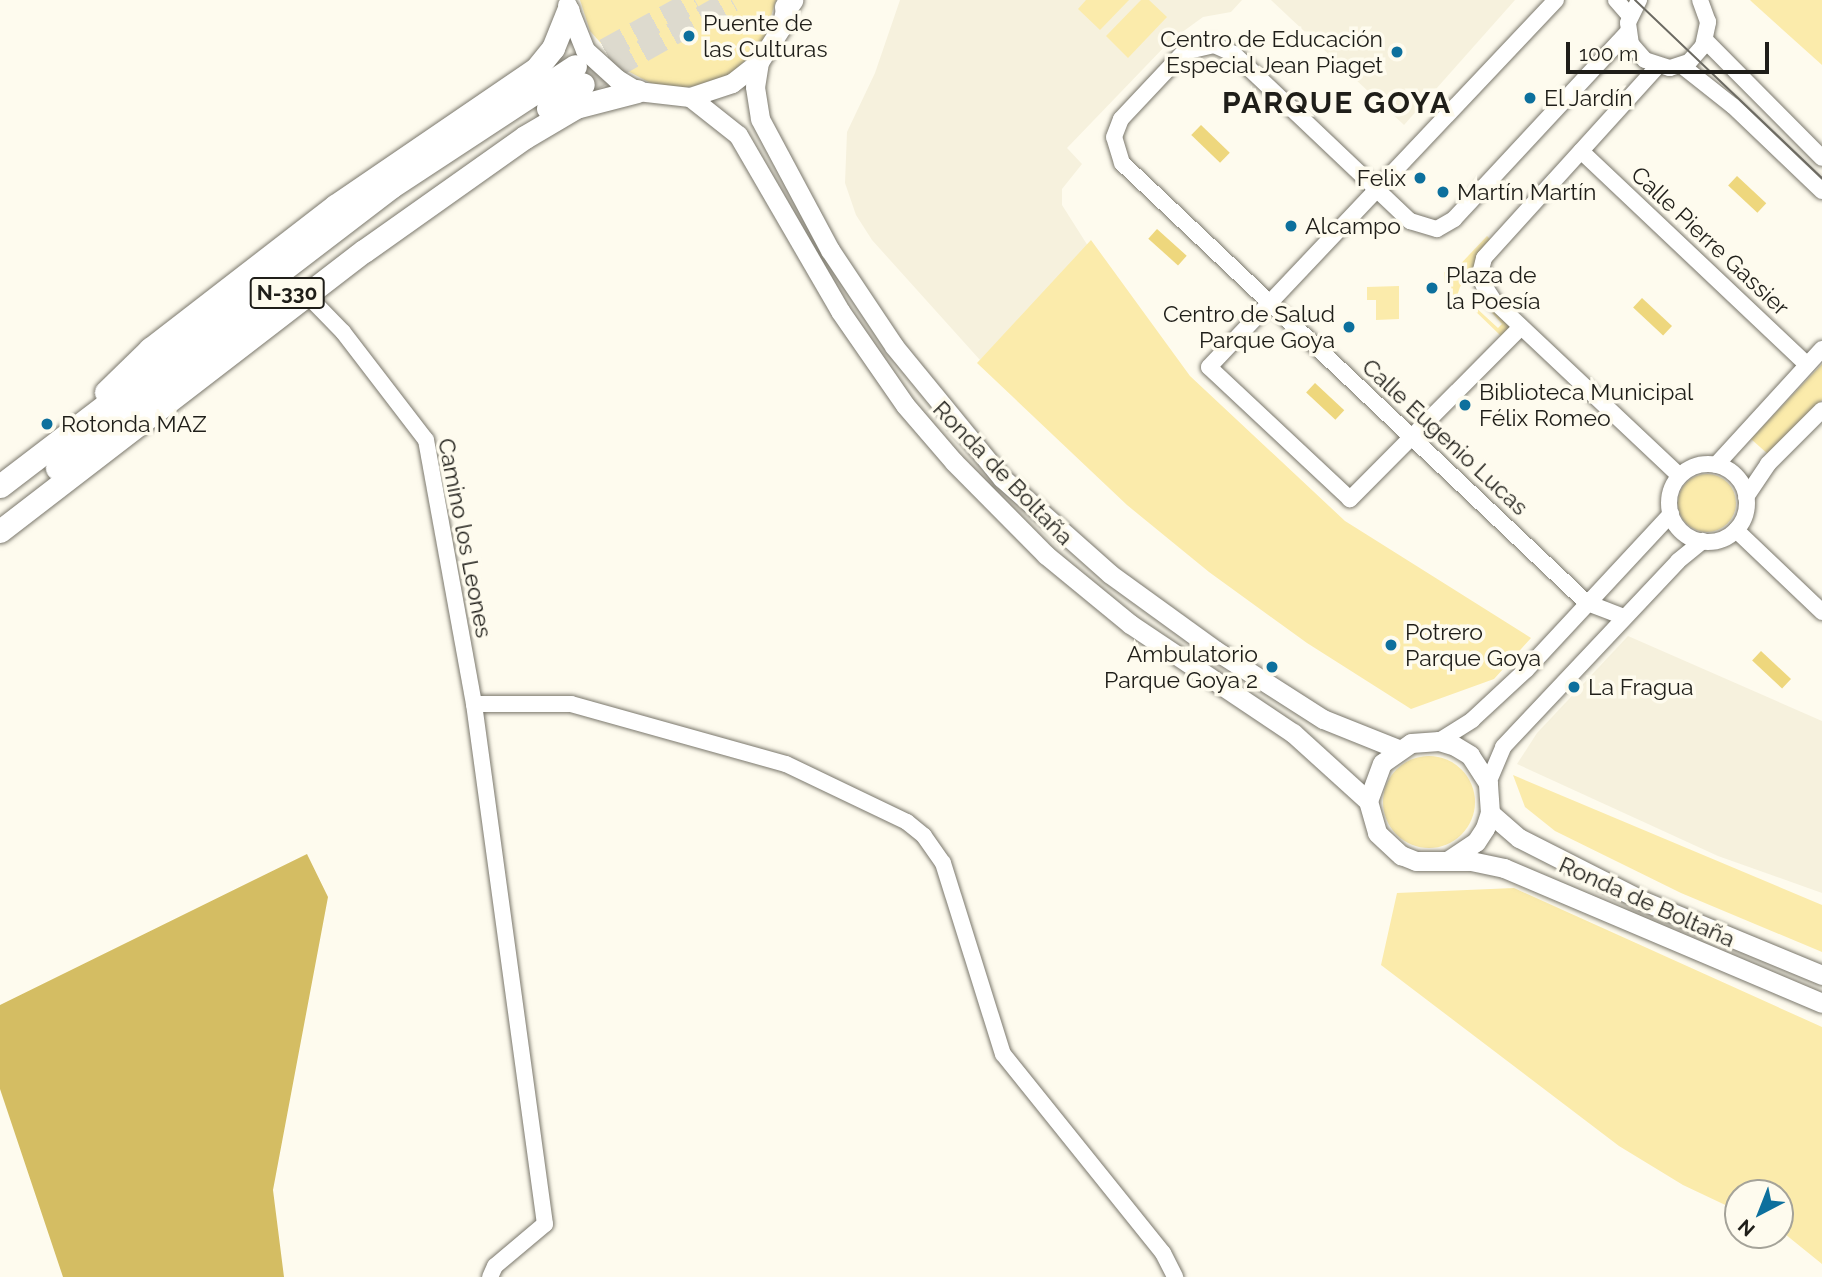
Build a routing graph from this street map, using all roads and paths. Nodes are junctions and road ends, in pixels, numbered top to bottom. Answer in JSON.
{"nodes":[{"id":1,"x":1556,"y":0,"type":"edge"},
{"id":2,"x":1616,"y":0,"type":"edge"},
{"id":3,"x":1639,"y":0,"type":"edge"},
{"id":4,"x":1700,"y":0,"type":"edge"},
{"id":5,"x":788,"y":2,"type":"edge"},
{"id":6,"x":567,"y":6,"type":"edge"},
{"id":7,"x":1629,"y":24,"type":"junction"},
{"id":8,"x":1705,"y":40,"type":"junction"},
{"id":9,"x":759,"y":62,"type":"junction"},
{"id":10,"x":1681,"y":65,"type":"junction"},
{"id":11,"x":1658,"y":66,"type":"junction"},
{"id":12,"x":637,"y":91,"type":"junction"},
{"id":13,"x":690,"y":97,"type":"junction"},
{"id":14,"x":1581,"y":151,"type":"junction"},
{"id":15,"x":1822,"y":158,"type":"edge"},
{"id":16,"x":1376,"y":190,"type":"junction"},
{"id":17,"x":1822,"y":191,"type":"edge"},
{"id":18,"x":307,"y":295,"type":"junction"},
{"id":19,"x":1269,"y":302,"type":"junction"},
{"id":20,"x":1521,"y":327,"type":"junction"},
{"id":21,"x":1822,"y":349,"type":"edge"},
{"id":22,"x":1807,"y":365,"type":"junction"},
{"id":23,"x":1822,"y":410,"type":"edge"},
{"id":24,"x":85,"y":418,"type":"junction"},
{"id":25,"x":1411,"y":437,"type":"junction"},
{"id":26,"x":1716,"y":465,"type":"junction"},
{"id":27,"x":1680,"y":476,"type":"junction"},
{"id":28,"x":0,"y":486,"type":"edge"},
{"id":29,"x":1746,"y":497,"type":"junction"},
{"id":30,"x":0,"y":514,"type":"edge"},
{"id":31,"x":1671,"y":514,"type":"junction"},
{"id":32,"x":1736,"y":530,"type":"junction"},
{"id":33,"x":0,"y":531,"type":"edge"},
{"id":34,"x":1703,"y":541,"type":"junction"},
{"id":35,"x":1587,"y":603,"type":"junction"},
{"id":36,"x":1822,"y":612,"type":"edge"},
{"id":37,"x":1624,"y":617,"type":"junction"},
{"id":38,"x":474,"y":704,"type":"junction"},
{"id":39,"x":1439,"y":741,"type":"junction"},
{"id":40,"x":1398,"y":749,"type":"junction"},
{"id":41,"x":1488,"y":783,"type":"junction"},
{"id":42,"x":1368,"y":802,"type":"junction"},
{"id":43,"x":1490,"y":813,"type":"junction"},
{"id":44,"x":1449,"y":860,"type":"junction"},
{"id":45,"x":1822,"y":975,"type":"edge"},
{"id":46,"x":1822,"y":1003,"type":"edge"},
{"id":47,"x":490,"y":1277,"type":"edge"},
{"id":48,"x":1175,"y":1277,"type":"edge"}],
"edges":[{"from":1,"to":16,"type":"street"},
{"from":2,"to":7,"type":"street"},
{"from":3,"to":7,"type":"street"},
{"from":4,"to":8,"type":"street"},
{"from":5,"to":9,"type":"main road"},
{"from":6,"to":12,"type":"main road"},
{"from":6,"to":24,"type":"highway"},
{"from":7,"to":11,"type":"street"},
{"from":7,"to":16,"type":"street","name":"Calle Eugenio Lucas"},
{"from":8,"to":10,"type":"street"},
{"from":8,"to":15,"type":"street"},
{"from":9,"to":13,"type":"main road"},
{"from":9,"to":40,"type":"main road","name":"Ronda de Boltaña"},
{"from":10,"to":11,"type":"street"},
{"from":10,"to":17,"type":"street"},
{"from":11,"to":14,"type":"street"},
{"from":12,"to":13,"type":"main road"},
{"from":12,"to":18,"type":"highway"},
{"from":13,"to":42,"type":"main road","name":"Ronda de Boltaña"},
{"from":14,"to":20,"type":"street"},
{"from":14,"to":22,"type":"street","name":"Calle Pierre Gassier"},
{"from":16,"to":19,"type":"street"},
{"from":16,"to":19,"type":"street","name":"Calle Eugenio Lucas"},
{"from":18,"to":33,"type":"highway"},
{"from":18,"to":38,"type":"street","name":"Camino los Leones"},
{"from":19,"to":25,"type":"street","name":"Calle Eugenio Lucas"},
{"from":19,"to":25,"type":"street"},
{"from":20,"to":25,"type":"street"},
{"from":20,"to":27,"type":"street"},
{"from":21,"to":22,"type":"street"},
{"from":22,"to":26,"type":"street"},
{"from":23,"to":29,"type":"street"},
{"from":24,"to":28,"type":"highway","number":"N-330"},
{"from":24,"to":30,"type":"highway","number":"N-330"},
{"from":25,"to":35,"type":"street","name":"Calle Eugenio Lucas"},
{"from":26,"to":27,"type":"street"},
{"from":26,"to":29,"type":"street"},
{"from":27,"to":31,"type":"street"},
{"from":29,"to":32,"type":"street"},
{"from":31,"to":34,"type":"street"},
{"from":31,"to":35,"type":"street"},
{"from":32,"to":34,"type":"street"},
{"from":32,"to":36,"type":"street"},
{"from":34,"to":37,"type":"street"},
{"from":35,"to":37,"type":"street","name":"Calle Eugenio Lucas"},
{"from":35,"to":39,"type":"street"},
{"from":37,"to":41,"type":"street"},
{"from":38,"to":47,"type":"street","name":"Camino los Leones"},
{"from":38,"to":48,"type":"street"},
{"from":39,"to":40,"type":"main road"},
{"from":39,"to":41,"type":"main road"},
{"from":40,"to":42,"type":"main road"},
{"from":41,"to":43,"type":"main road"},
{"from":42,"to":44,"type":"main road","name":"Ronda de Boltaña"},
{"from":43,"to":44,"type":"main road"},
{"from":43,"to":45,"type":"main road","name":"Ronda de Boltaña"},
{"from":44,"to":46,"type":"main road","name":"Ronda de Boltaña"}]}
